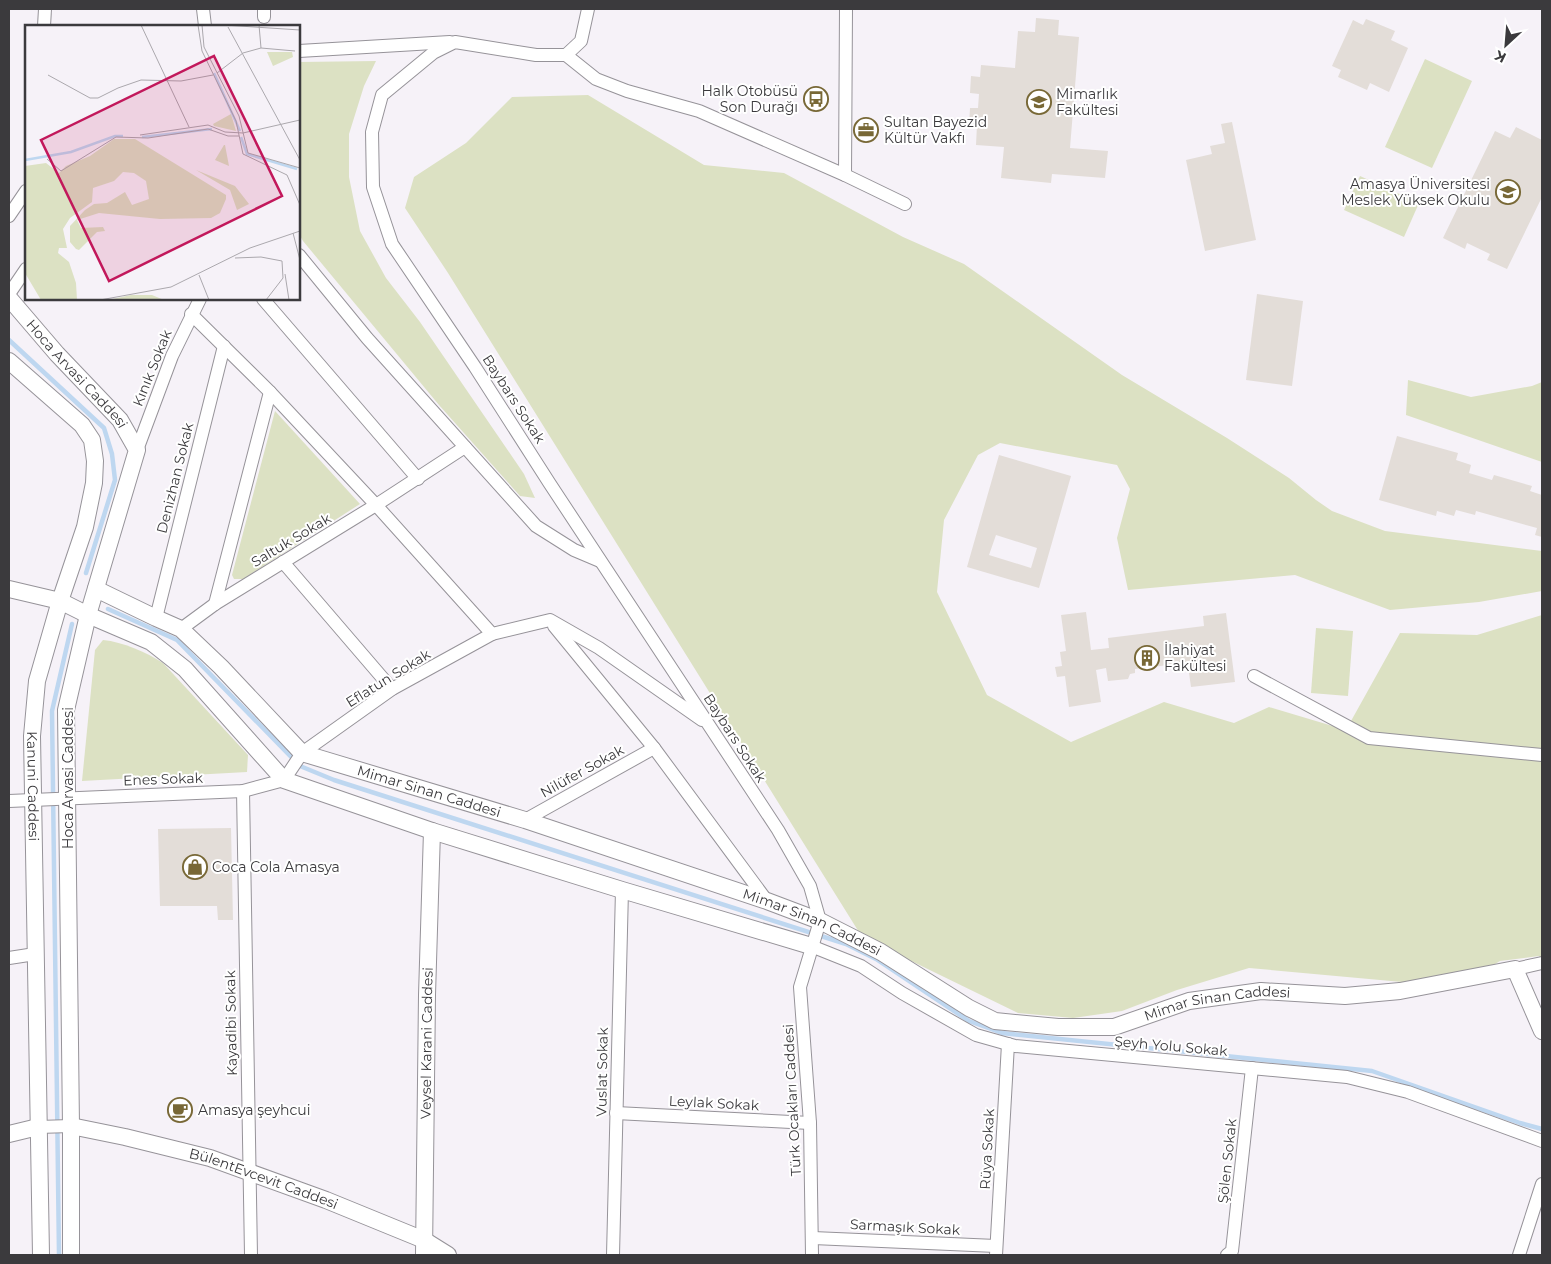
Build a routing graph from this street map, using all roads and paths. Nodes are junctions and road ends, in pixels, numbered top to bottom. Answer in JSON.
{"nodes":[{"id":1,"x":45,"y":9,"type":"edge"},
{"id":2,"x":203,"y":9,"type":"edge"},
{"id":3,"x":588,"y":9,"type":"edge"},
{"id":4,"x":846,"y":9,"type":"edge"},
{"id":5,"x":44,"y":25,"type":"edge"},
{"id":6,"x":205,"y":25,"type":"edge"},
{"id":7,"x":455,"y":42,"type":"junction"},
{"id":8,"x":300,"y":51,"type":"edge"},
{"id":9,"x":566,"y":55,"type":"junction"},
{"id":10,"x":845,"y":175,"type":"junction"},
{"id":11,"x":25,"y":192,"type":"edge"},
{"id":12,"x":905,"y":204,"type":"dead end"},
{"id":13,"x":9,"y":216,"type":"edge"},
{"id":14,"x":300,"y":256,"type":"edge"},
{"id":15,"x":25,"y":271,"type":"edge"},
{"id":16,"x":9,"y":296,"type":"edge"},
{"id":17,"x":199,"y":300,"type":"edge"},
{"id":18,"x":264,"y":300,"type":"edge"},
{"id":19,"x":192,"y":314,"type":"junction"},
{"id":20,"x":224,"y":346,"type":"junction"},
{"id":21,"x":9,"y":361,"type":"edge"},
{"id":22,"x":270,"y":392,"type":"junction"},
{"id":23,"x":464,"y":447,"type":"junction"},
{"id":24,"x":137,"y":450,"type":"junction"},
{"id":25,"x":418,"y":478,"type":"junction"},
{"id":26,"x":376,"y":505,"type":"junction"},
{"id":27,"x":600,"y":560,"type":"junction"},
{"id":28,"x":283,"y":562,"type":"junction"},
{"id":29,"x":9,"y":589,"type":"edge"},
{"id":30,"x":96,"y":589,"type":"junction"},
{"id":31,"x":60,"y":601,"type":"junction"},
{"id":32,"x":215,"y":604,"type":"junction"},
{"id":33,"x":88,"y":616,"type":"junction"},
{"id":34,"x":156,"y":618,"type":"junction"},
{"id":35,"x":550,"y":620,"type":"junction"},
{"id":36,"x":181,"y":629,"type":"junction"},
{"id":37,"x":492,"y":634,"type":"junction"},
{"id":38,"x":1254,"y":676,"type":"dead end"},
{"id":39,"x":392,"y":689,"type":"junction"},
{"id":40,"x":708,"y":724,"type":"junction"},
{"id":41,"x":654,"y":748,"type":"junction"},
{"id":42,"x":302,"y":752,"type":"junction"},
{"id":43,"x":1542,"y":755,"type":"edge"},
{"id":44,"x":284,"y":780,"type":"junction"},
{"id":45,"x":243,"y":791,"type":"junction"},
{"id":46,"x":67,"y":798,"type":"junction"},
{"id":47,"x":9,"y":800,"type":"edge"},
{"id":48,"x":33,"y":800,"type":"junction"},
{"id":49,"x":525,"y":820,"type":"junction"},
{"id":50,"x":432,"y":831,"type":"junction"},
{"id":51,"x":622,"y":890,"type":"junction"},
{"id":52,"x":767,"y":901,"type":"junction"},
{"id":53,"x":820,"y":921,"type":"junction"},
{"id":54,"x":811,"y":946,"type":"junction"},
{"id":55,"x":35,"y":954,"type":"junction"},
{"id":56,"x":9,"y":958,"type":"edge"},
{"id":57,"x":1542,"y":963,"type":"edge"},
{"id":58,"x":1516,"y":969,"type":"junction"},
{"id":59,"x":1542,"y":1030,"type":"edge"},
{"id":60,"x":1008,"y":1044,"type":"junction"},
{"id":61,"x":1252,"y":1068,"type":"junction"},
{"id":62,"x":616,"y":1113,"type":"junction"},
{"id":63,"x":810,"y":1124,"type":"junction"},
{"id":64,"x":38,"y":1126,"type":"junction"},
{"id":65,"x":72,"y":1126,"type":"junction"},
{"id":66,"x":9,"y":1134,"type":"edge"},
{"id":67,"x":1542,"y":1142,"type":"edge"},
{"id":68,"x":249,"y":1172,"type":"junction"},
{"id":69,"x":1542,"y":1184,"type":"edge"},
{"id":70,"x":812,"y":1238,"type":"junction"},
{"id":71,"x":424,"y":1248,"type":"edge"},
{"id":72,"x":996,"y":1251,"type":"edge"},
{"id":73,"x":1231,"y":1254,"type":"edge"},
{"id":74,"x":41,"y":1255,"type":"edge"},
{"id":75,"x":71,"y":1255,"type":"edge"},
{"id":76,"x":251,"y":1255,"type":"edge"},
{"id":77,"x":448,"y":1255,"type":"edge"},
{"id":78,"x":613,"y":1255,"type":"edge"},
{"id":79,"x":812,"y":1255,"type":"edge"},
{"id":80,"x":1519,"y":1255,"type":"edge"}],
"edges":[{"from":1,"to":5,"type":"street"},
{"from":2,"to":6,"type":"street"},
{"from":3,"to":9,"type":"street"},
{"from":4,"to":10,"type":"street"},
{"from":7,"to":8,"type":"street"},
{"from":7,"to":9,"type":"street"},
{"from":7,"to":27,"type":"street","name":"Baybars Sokak"},
{"from":9,"to":10,"type":"street"},
{"from":10,"to":12,"type":"street"},
{"from":11,"to":13,"type":"street"},
{"from":14,"to":23,"type":"street"},
{"from":15,"to":16,"type":"street"},
{"from":16,"to":24,"type":"street","name":"Hoca Arvasi Caddesi"},
{"from":17,"to":19,"type":"street","name":"Kınık Sokak"},
{"from":18,"to":25,"type":"street"},
{"from":19,"to":20,"type":"street"},
{"from":19,"to":24,"type":"street","name":"Kınık Sokak"},
{"from":20,"to":22,"type":"street"},
{"from":20,"to":34,"type":"street","name":"Denizhan Sokak"},
{"from":21,"to":31,"type":"street","name":"Kanuni Caddesi"},
{"from":22,"to":26,"type":"street"},
{"from":22,"to":32,"type":"street"},
{"from":23,"to":25,"type":"street","name":"Saltuk Sokak"},
{"from":23,"to":27,"type":"street"},
{"from":24,"to":30,"type":"street","name":"Hoca Arvasi Caddesi"},
{"from":25,"to":26,"type":"street","name":"Saltuk Sokak"},
{"from":26,"to":28,"type":"street","name":"Saltuk Sokak"},
{"from":26,"to":37,"type":"street"},
{"from":27,"to":40,"type":"street","name":"Baybars Sokak"},
{"from":28,"to":32,"type":"street","name":"Saltuk Sokak"},
{"from":28,"to":39,"type":"street"},
{"from":29,"to":31,"type":"street","name":"Mimar Sinan Caddesi"},
{"from":30,"to":33,"type":"street","name":"Hoca Arvasi Caddesi"},
{"from":30,"to":34,"type":"street","name":"Mimar Sinan Caddesi"},
{"from":31,"to":33,"type":"street","name":"Mimar Sinan Caddesi"},
{"from":31,"to":48,"type":"street","name":"Kanuni Caddesi"},
{"from":32,"to":36,"type":"street","name":"Saltuk Sokak"},
{"from":33,"to":44,"type":"street","name":"Mimar Sinan Caddesi"},
{"from":33,"to":46,"type":"street","name":"Hoca Arvasi Caddesi"},
{"from":34,"to":36,"type":"street","name":"Mimar Sinan Caddesi"},
{"from":35,"to":37,"type":"street","name":"Eflatun Sokak"},
{"from":35,"to":40,"type":"street"},
{"from":35,"to":41,"type":"street"},
{"from":36,"to":42,"type":"street","name":"Mimar Sinan Caddesi"},
{"from":37,"to":39,"type":"street","name":"Eflatun Sokak"},
{"from":38,"to":43,"type":"street"},
{"from":39,"to":42,"type":"street","name":"Eflatun Sokak"},
{"from":40,"to":53,"type":"street","name":"Baybars Sokak"},
{"from":41,"to":49,"type":"street","name":"Nilüfer Sokak"},
{"from":41,"to":52,"type":"street"},
{"from":42,"to":44,"type":"street"},
{"from":42,"to":49,"type":"street","name":"Mimar Sinan Caddesi"},
{"from":44,"to":45,"type":"street","name":"Enes Sokak"},
{"from":44,"to":50,"type":"street","name":"Mimar Sinan Caddesi"},
{"from":45,"to":46,"type":"street","name":"Enes Sokak"},
{"from":45,"to":68,"type":"street","name":"Kayadibi Sokak"},
{"from":46,"to":48,"type":"street","name":"Enes Sokak"},
{"from":46,"to":65,"type":"street","name":"Hoca Arvasi Caddesi"},
{"from":47,"to":48,"type":"street","name":"Enes Sokak"},
{"from":48,"to":55,"type":"street","name":"Kanuni Caddesi"},
{"from":49,"to":52,"type":"street","name":"Mimar Sinan Caddesi"},
{"from":50,"to":51,"type":"street","name":"Mimar Sinan Caddesi"},
{"from":50,"to":71,"type":"street","name":"Veysel Karani Caddesi"},
{"from":51,"to":54,"type":"street","name":"Mimar Sinan Caddesi"},
{"from":51,"to":62,"type":"street","name":"Vuslat Sokak"},
{"from":52,"to":53,"type":"street","name":"Mimar Sinan Caddesi"},
{"from":53,"to":54,"type":"street","name":"Türk Ocakları Caddesi"},
{"from":53,"to":58,"type":"street","name":"Mimar Sinan Caddesi"},
{"from":54,"to":60,"type":"street","name":"Şeyh Yolu Sokak"},
{"from":54,"to":63,"type":"street","name":"Türk Ocakları Caddesi"},
{"from":55,"to":56,"type":"street"},
{"from":55,"to":64,"type":"street","name":"Kanuni Caddesi"},
{"from":57,"to":58,"type":"street"},
{"from":58,"to":59,"type":"street"},
{"from":60,"to":61,"type":"street","name":"Şeyh Yolu Sokak"},
{"from":60,"to":72,"type":"street","name":"Rüya Sokak"},
{"from":61,"to":67,"type":"street","name":"Şeyh Yolu Sokak"},
{"from":61,"to":73,"type":"street","name":"Şölen Sokak"},
{"from":62,"to":63,"type":"street","name":"Leylak Sokak"},
{"from":62,"to":78,"type":"street","name":"Vuslat Sokak"},
{"from":63,"to":70,"type":"street","name":"Türk Ocakları Caddesi"},
{"from":64,"to":65,"type":"street"},
{"from":64,"to":66,"type":"street"},
{"from":64,"to":74,"type":"street","name":"Kanuni Caddesi"},
{"from":65,"to":68,"type":"street","name":"BülentEvcevit Caddesi"},
{"from":65,"to":75,"type":"street","name":"Hoca Arvasi Caddesi"},
{"from":68,"to":71,"type":"street","name":"BülentEvcevit Caddesi"},
{"from":68,"to":76,"type":"street","name":"Kayadibi Sokak"},
{"from":69,"to":80,"type":"street"},
{"from":70,"to":72,"type":"street","name":"Sarmaşık Sokak"},
{"from":70,"to":79,"type":"street","name":"Türk Ocakları Caddesi"},
{"from":71,"to":77,"type":"street","name":"BülentEvcevit Caddesi"}]}
